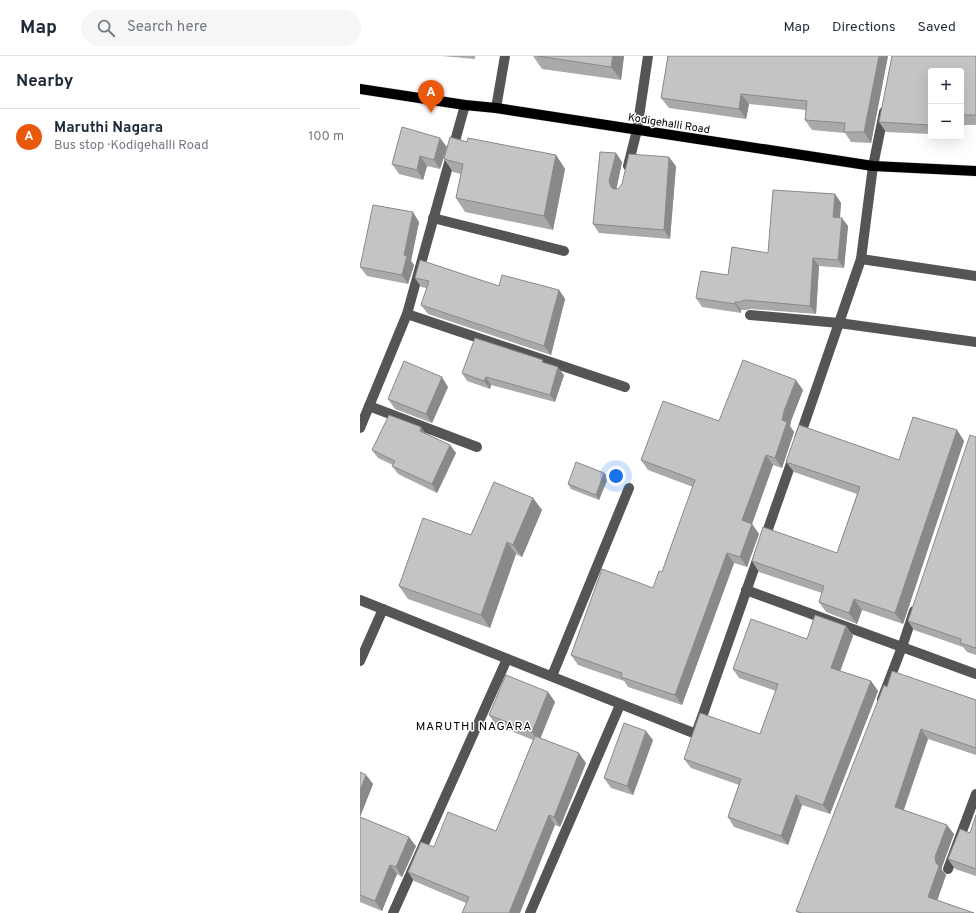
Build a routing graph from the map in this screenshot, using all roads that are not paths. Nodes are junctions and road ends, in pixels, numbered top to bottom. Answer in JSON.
{"nodes":[{"id":1,"x":505,"y":56,"type":"edge"},
{"id":2,"x":648,"y":56,"type":"edge"},
{"id":3,"x":360,"y":89,"type":"edge"},
{"id":4,"x":886,"y":100,"type":"edge"},
{"id":5,"x":465,"y":105,"type":"junction"},
{"id":6,"x":496,"y":108,"type":"junction"},
{"id":7,"x":637,"y":130,"type":"junction"},
{"id":8,"x":873,"y":166,"type":"junction"},
{"id":9,"x":976,"y":171,"type":"edge"},
{"id":10,"x":626,"y":177,"type":"edge"},
{"id":11,"x":433,"y":218,"type":"junction"},
{"id":12,"x":564,"y":251,"type":"dead end"},
{"id":13,"x":861,"y":259,"type":"junction"},
{"id":14,"x":976,"y":276,"type":"edge"},
{"id":15,"x":407,"y":314,"type":"junction"},
{"id":16,"x":750,"y":316,"type":"dead end"},
{"id":17,"x":839,"y":323,"type":"junction"},
{"id":18,"x":976,"y":342,"type":"edge"},
{"id":19,"x":625,"y":387,"type":"dead end"},
{"id":20,"x":369,"y":406,"type":"junction"},
{"id":21,"x":360,"y":428,"type":"edge"},
{"id":22,"x":477,"y":447,"type":"dead end"},
{"id":23,"x":629,"y":488,"type":"dead end"},
{"id":24,"x":746,"y":590,"type":"junction"},
{"id":25,"x":360,"y":600,"type":"edge"},
{"id":26,"x":917,"y":602,"type":"edge"},
{"id":27,"x":382,"y":610,"type":"junction"},
{"id":28,"x":902,"y":647,"type":"junction"},
{"id":29,"x":507,"y":659,"type":"junction"},
{"id":30,"x":360,"y":661,"type":"edge"},
{"id":31,"x":976,"y":674,"type":"edge"},
{"id":32,"x":552,"y":676,"type":"junction"},
{"id":33,"x":620,"y":705,"type":"junction"},
{"id":34,"x":879,"y":705,"type":"edge"},
{"id":35,"x":976,"y":794,"type":"edge"},
{"id":36,"x":948,"y":869,"type":"edge"},
{"id":37,"x":393,"y":913,"type":"edge"},
{"id":38,"x":530,"y":913,"type":"edge"}],
"edges":[{"from":1,"to":6,"type":"street"},
{"from":2,"to":7,"type":"street"},
{"from":3,"to":5,"type":"main road","name":"Kodigehalli Road"},
{"from":4,"to":8,"type":"street"},
{"from":5,"to":6,"type":"main road","name":"Kodigehalli Road"},
{"from":5,"to":11,"type":"street"},
{"from":6,"to":7,"type":"main road","name":"Kodigehalli Road"},
{"from":7,"to":8,"type":"main road","name":"Kodigehalli Road"},
{"from":7,"to":10,"type":"street"},
{"from":8,"to":9,"type":"main road","name":"Kodigehalli Road"},
{"from":8,"to":13,"type":"street"},
{"from":11,"to":12,"type":"street"},
{"from":11,"to":15,"type":"street"},
{"from":13,"to":14,"type":"street"},
{"from":13,"to":17,"type":"street"},
{"from":15,"to":19,"type":"street"},
{"from":15,"to":20,"type":"street"},
{"from":16,"to":17,"type":"street"},
{"from":17,"to":18,"type":"street"},
{"from":17,"to":24,"type":"street"},
{"from":20,"to":21,"type":"street"},
{"from":20,"to":22,"type":"street"},
{"from":23,"to":32,"type":"street"},
{"from":24,"to":28,"type":"street"},
{"from":24,"to":33,"type":"street"},
{"from":25,"to":27,"type":"street"},
{"from":26,"to":28,"type":"street"},
{"from":27,"to":29,"type":"street"},
{"from":27,"to":30,"type":"street"},
{"from":28,"to":31,"type":"street"},
{"from":28,"to":34,"type":"street"},
{"from":29,"to":32,"type":"street"},
{"from":29,"to":37,"type":"street"},
{"from":32,"to":33,"type":"street"},
{"from":33,"to":38,"type":"street"},
{"from":35,"to":36,"type":"street"}]}
